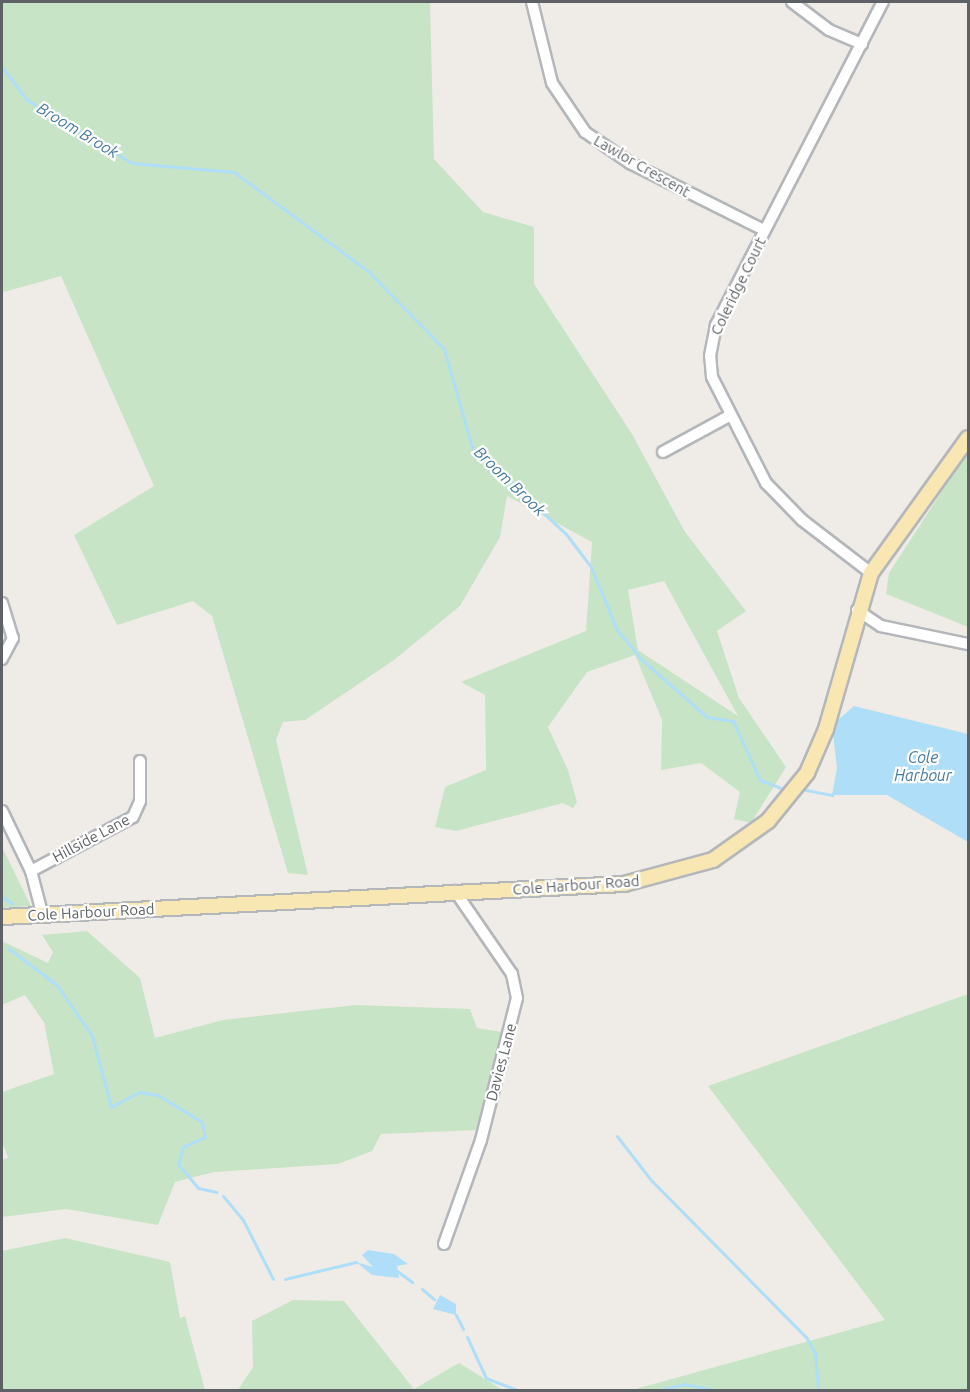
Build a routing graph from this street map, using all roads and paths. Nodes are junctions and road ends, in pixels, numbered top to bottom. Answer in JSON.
{"nodes":[{"id":1,"x":532,"y":2,"type":"edge"},
{"id":2,"x":792,"y":2,"type":"edge"},
{"id":3,"x":883,"y":2,"type":"edge"},
{"id":4,"x":862,"y":44,"type":"junction"},
{"id":5,"x":764,"y":230,"type":"junction"},
{"id":6,"x":731,"y":415,"type":"junction"},
{"id":7,"x":969,"y":438,"type":"edge"},
{"id":8,"x":663,"y":452,"type":"dead end"},
{"id":9,"x":871,"y":573,"type":"junction"},
{"id":10,"x":2,"y":603,"type":"edge"},
{"id":11,"x":857,"y":610,"type":"junction"},
{"id":12,"x":969,"y":644,"type":"edge"},
{"id":13,"x":2,"y":659,"type":"edge"},
{"id":14,"x":141,"y":761,"type":"dead end"},
{"id":15,"x":2,"y":811,"type":"edge"},
{"id":16,"x":31,"y":870,"type":"junction"},
{"id":17,"x":455,"y":891,"type":"junction"},
{"id":18,"x":42,"y":914,"type":"junction"},
{"id":19,"x":2,"y":916,"type":"edge"},
{"id":20,"x":444,"y":1244,"type":"dead end"}],
"edges":[{"from":1,"to":5,"type":"street","name":"Lawlor Crescent"},
{"from":2,"to":4,"type":"street"},
{"from":3,"to":4,"type":"street","name":"Coleridge Court"},
{"from":4,"to":5,"type":"street","name":"Coleridge Court"},
{"from":5,"to":6,"type":"street","name":"Coleridge Court"},
{"from":6,"to":8,"type":"street"},
{"from":6,"to":9,"type":"street","name":"Coleridge Court"},
{"from":7,"to":9,"type":"main road","name":"Cole Harbour Road"},
{"from":9,"to":11,"type":"main road","name":"Cole Harbour Road"},
{"from":10,"to":13,"type":"street"},
{"from":11,"to":12,"type":"street"},
{"from":11,"to":17,"type":"main road","name":"Cole Harbour Road"},
{"from":14,"to":16,"type":"street","name":"Hillside Lane"},
{"from":15,"to":16,"type":"street"},
{"from":16,"to":18,"type":"street"},
{"from":17,"to":18,"type":"main road","name":"Cole Harbour Road"},
{"from":17,"to":20,"type":"street","name":"Davies Lane"},
{"from":18,"to":19,"type":"main road","name":"Cole Harbour Road"}]}
